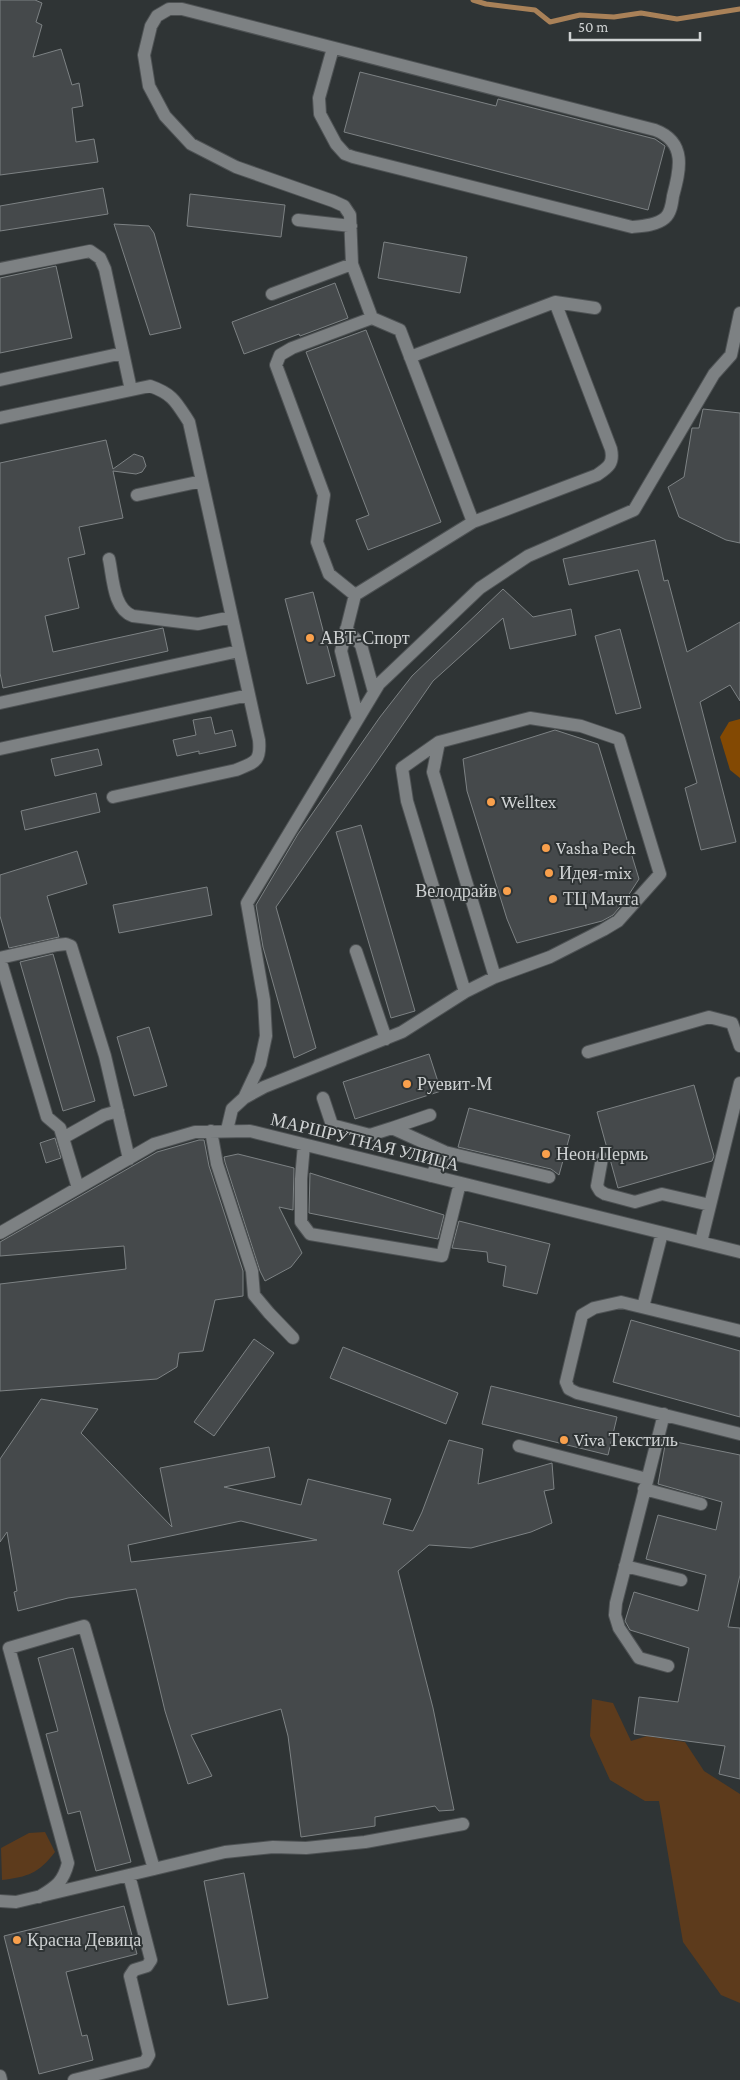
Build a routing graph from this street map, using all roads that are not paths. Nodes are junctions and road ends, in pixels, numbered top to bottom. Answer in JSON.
{"nodes":[{"id":1,"x":332,"y":48,"type":"junction"},
{"id":2,"x":298,"y":220,"type":"dead end"},
{"id":3,"x":351,"y":226,"type":"junction"},
{"id":4,"x":352,"y":264,"type":"junction"},
{"id":5,"x":0,"y":269,"type":"edge"},
{"id":6,"x":272,"y":294,"type":"dead end"},
{"id":7,"x":555,"y":302,"type":"junction"},
{"id":8,"x":595,"y":308,"type":"dead end"},
{"id":9,"x":740,"y":313,"type":"edge"},
{"id":10,"x":372,"y":318,"type":"junction"},
{"id":11,"x":123,"y":353,"type":"junction"},
{"id":12,"x":735,"y":354,"type":"edge"},
{"id":13,"x":410,"y":357,"type":"junction"},
{"id":14,"x":0,"y":380,"type":"edge"},
{"id":15,"x":131,"y":390,"type":"junction"},
{"id":16,"x":0,"y":418,"type":"edge"},
{"id":17,"x":202,"y":481,"type":"junction"},
{"id":18,"x":137,"y":495,"type":"dead end"},
{"id":19,"x":473,"y":522,"type":"junction"},
{"id":20,"x":109,"y":559,"type":"dead end"},
{"id":21,"x":355,"y":595,"type":"junction"},
{"id":22,"x":232,"y":617,"type":"junction"},
{"id":23,"x":346,"y":629,"type":"junction"},
{"id":24,"x":239,"y":651,"type":"junction"},
{"id":25,"x":374,"y":692,"type":"junction"},
{"id":26,"x":249,"y":695,"type":"junction"},
{"id":27,"x":0,"y":703,"type":"edge"},
{"id":28,"x":358,"y":719,"type":"junction"},
{"id":29,"x":439,"y":742,"type":"junction"},
{"id":30,"x":0,"y":749,"type":"edge"},
{"id":31,"x":113,"y":797,"type":"dead end"},
{"id":32,"x":356,"y":951,"type":"dead end"},
{"id":33,"x":0,"y":958,"type":"edge"},
{"id":34,"x":495,"y":977,"type":"junction"},
{"id":35,"x":465,"y":992,"type":"junction"},
{"id":36,"x":386,"y":1039,"type":"junction"},
{"id":37,"x":740,"y":1046,"type":"edge"},
{"id":38,"x":588,"y":1052,"type":"dead end"},
{"id":39,"x":740,"y":1084,"type":"edge"},
{"id":40,"x":244,"y":1098,"type":"junction"},
{"id":41,"x":323,"y":1098,"type":"dead end"},
{"id":42,"x":118,"y":1112,"type":"junction"},
{"id":43,"x":430,"y":1115,"type":"dead end"},
{"id":44,"x":392,"y":1128,"type":"junction"},
{"id":45,"x":227,"y":1130,"type":"junction"},
{"id":46,"x":211,"y":1131,"type":"junction"},
{"id":47,"x":63,"y":1138,"type":"junction"},
{"id":48,"x":304,"y":1145,"type":"junction"},
{"id":49,"x":445,"y":1152,"type":"junction"},
{"id":50,"x":602,"y":1158,"type":"dead end"},
{"id":51,"x":128,"y":1159,"type":"junction"},
{"id":52,"x":431,"y":1176,"type":"junction"},
{"id":53,"x":549,"y":1178,"type":"dead end"},
{"id":54,"x":460,"y":1183,"type":"junction"},
{"id":55,"x":78,"y":1188,"type":"junction"},
{"id":56,"x":710,"y":1205,"type":"junction"},
{"id":57,"x":0,"y":1233,"type":"edge"},
{"id":58,"x":662,"y":1233,"type":"junction"},
{"id":59,"x":701,"y":1242,"type":"junction"},
{"id":60,"x":740,"y":1252,"type":"edge"},
{"id":61,"x":643,"y":1306,"type":"junction"},
{"id":62,"x":740,"y":1331,"type":"edge"},
{"id":63,"x":293,"y":1338,"type":"dead end"},
{"id":64,"x":664,"y":1414,"type":"junction"},
{"id":65,"x":740,"y":1434,"type":"edge"},
{"id":66,"x":519,"y":1446,"type":"dead end"},
{"id":67,"x":646,"y":1484,"type":"junction"},
{"id":68,"x":701,"y":1504,"type":"dead end"},
{"id":69,"x":625,"y":1566,"type":"junction"},
{"id":70,"x":682,"y":1580,"type":"dead end"},
{"id":71,"x":668,"y":1666,"type":"dead end"},
{"id":72,"x":463,"y":1824,"type":"dead end"},
{"id":73,"x":154,"y":1868,"type":"junction"},
{"id":74,"x":129,"y":1875,"type":"junction"},
{"id":75,"x":39,"y":1897,"type":"junction"},
{"id":76,"x":0,"y":1901,"type":"edge"},
{"id":77,"x":16,"y":1902,"type":"junction"},
{"id":78,"x":0,"y":1906,"type":"edge"},
{"id":79,"x":0,"y":2076,"type":"edge"},
{"id":80,"x":1,"y":2080,"type":"edge"},
{"id":81,"x":74,"y":2080,"type":"edge"}],
"edges":[{"from":1,"to":1,"type":"street"},
{"from":1,"to":3,"type":"street"},
{"from":2,"to":3,"type":"street"},
{"from":3,"to":4,"type":"street"},
{"from":4,"to":6,"type":"street"},
{"from":4,"to":10,"type":"street"},
{"from":5,"to":11,"type":"street"},
{"from":7,"to":8,"type":"street"},
{"from":7,"to":13,"type":"street"},
{"from":7,"to":19,"type":"street"},
{"from":9,"to":12,"type":"street"},
{"from":10,"to":13,"type":"street"},
{"from":10,"to":21,"type":"street"},
{"from":11,"to":14,"type":"street"},
{"from":11,"to":15,"type":"street"},
{"from":12,"to":25,"type":"street"},
{"from":13,"to":19,"type":"street"},
{"from":15,"to":16,"type":"street"},
{"from":15,"to":17,"type":"street"},
{"from":17,"to":18,"type":"street"},
{"from":17,"to":22,"type":"street"},
{"from":19,"to":21,"type":"street"},
{"from":20,"to":22,"type":"street"},
{"from":21,"to":23,"type":"street"},
{"from":22,"to":24,"type":"street"},
{"from":23,"to":25,"type":"street"},
{"from":23,"to":28,"type":"street"},
{"from":24,"to":26,"type":"street"},
{"from":24,"to":27,"type":"street"},
{"from":25,"to":28,"type":"street"},
{"from":26,"to":30,"type":"street"},
{"from":26,"to":31,"type":"street"},
{"from":28,"to":40,"type":"street"},
{"from":29,"to":34,"type":"street"},
{"from":29,"to":34,"type":"street"},
{"from":29,"to":35,"type":"street"},
{"from":32,"to":36,"type":"street"},
{"from":33,"to":42,"type":"street"},
{"from":33,"to":47,"type":"street"},
{"from":34,"to":35,"type":"street"},
{"from":35,"to":36,"type":"street"},
{"from":36,"to":40,"type":"street"},
{"from":37,"to":38,"type":"street"},
{"from":39,"to":56,"type":"street"},
{"from":40,"to":45,"type":"street"},
{"from":41,"to":44,"type":"street"},
{"from":42,"to":47,"type":"street"},
{"from":42,"to":51,"type":"street"},
{"from":43,"to":44,"type":"street"},
{"from":44,"to":49,"type":"street"},
{"from":45,"to":46,"type":"street","name":"МАРШРУТНАЯ УЛИЦА"},
{"from":45,"to":48,"type":"street","name":"МАРШРУТНАЯ УЛИЦА"},
{"from":46,"to":51,"type":"street","name":"МАРШРУТНАЯ УЛИЦА"},
{"from":46,"to":63,"type":"street"},
{"from":47,"to":55,"type":"street"},
{"from":48,"to":52,"type":"street","name":"МАРШРУТНАЯ УЛИЦА"},
{"from":48,"to":54,"type":"street"},
{"from":49,"to":52,"type":"street"},
{"from":49,"to":53,"type":"street"},
{"from":50,"to":56,"type":"street"},
{"from":51,"to":55,"type":"street","name":"МАРШРУТНАЯ УЛИЦА"},
{"from":52,"to":54,"type":"street","name":"МАРШРУТНАЯ УЛИЦА"},
{"from":54,"to":58,"type":"street","name":"МАРШРУТНАЯ УЛИЦА"},
{"from":55,"to":57,"type":"street","name":"МАРШРУТНАЯ УЛИЦА"},
{"from":56,"to":59,"type":"street"},
{"from":58,"to":59,"type":"street","name":"МАРШРУТНАЯ УЛИЦА"},
{"from":58,"to":61,"type":"street"},
{"from":59,"to":60,"type":"street","name":"МАРШРУТНАЯ УЛИЦА"},
{"from":61,"to":62,"type":"street"},
{"from":61,"to":64,"type":"street"},
{"from":64,"to":65,"type":"street"},
{"from":64,"to":67,"type":"street"},
{"from":66,"to":67,"type":"street"},
{"from":67,"to":68,"type":"street"},
{"from":67,"to":69,"type":"street"},
{"from":69,"to":70,"type":"street"},
{"from":69,"to":71,"type":"street"},
{"from":72,"to":73,"type":"street"},
{"from":73,"to":74,"type":"street"},
{"from":73,"to":75,"type":"street"},
{"from":74,"to":75,"type":"street"},
{"from":74,"to":81,"type":"street"},
{"from":75,"to":77,"type":"street"},
{"from":76,"to":77,"type":"street"},
{"from":77,"to":78,"type":"street"},
{"from":79,"to":80,"type":"street"}]}
